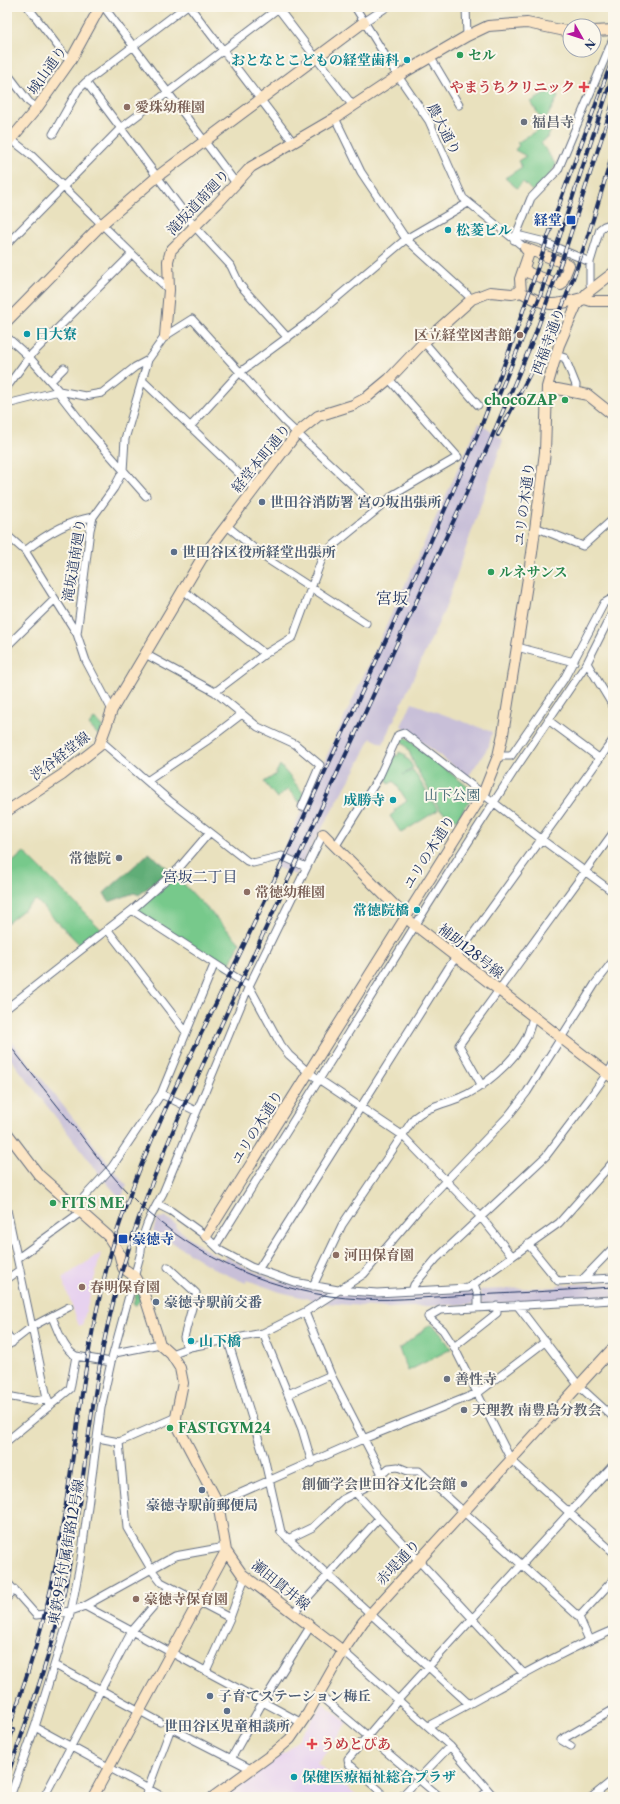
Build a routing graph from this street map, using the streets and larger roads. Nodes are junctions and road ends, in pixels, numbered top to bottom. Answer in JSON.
{"nodes":[{"id":1,"x":28,"y":7,"type":"edge"},
{"id":2,"x":100,"y":7,"type":"edge"},
{"id":3,"x":104,"y":7,"type":"edge"},
{"id":4,"x":185,"y":7,"type":"edge"},
{"id":5,"x":190,"y":7,"type":"edge"},
{"id":6,"x":279,"y":7,"type":"edge"},
{"id":7,"x":356,"y":7,"type":"edge"},
{"id":8,"x":387,"y":7,"type":"edge"},
{"id":9,"x":466,"y":7,"type":"edge"},
{"id":10,"x":364,"y":22,"type":"junction"},
{"id":11,"x":562,"y":30,"type":"edge"},
{"id":12,"x":613,"y":30,"type":"edge"},
{"id":13,"x":602,"y":31,"type":"edge"},
{"id":14,"x":467,"y":36,"type":"junction"},
{"id":15,"x":613,"y":39,"type":"edge"},
{"id":16,"x":133,"y":45,"type":"junction"},
{"id":17,"x":223,"y":50,"type":"junction"},
{"id":18,"x":316,"y":57,"type":"junction"},
{"id":19,"x":432,"y":58,"type":"junction"},
{"id":20,"x":71,"y":60,"type":"junction"},
{"id":21,"x":7,"y":72,"type":"edge"},
{"id":22,"x":398,"y":76,"type":"junction"},
{"id":23,"x":86,"y":82,"type":"junction"},
{"id":24,"x":168,"y":93,"type":"junction"},
{"id":25,"x":260,"y":99,"type":"junction"},
{"id":26,"x":460,"y":105,"type":"dead end"},
{"id":27,"x":353,"y":106,"type":"junction"},
{"id":28,"x":37,"y":108,"type":"junction"},
{"id":29,"x":335,"y":118,"type":"junction"},
{"id":30,"x":121,"y":128,"type":"junction"},
{"id":31,"x":54,"y":134,"type":"dead end"},
{"id":32,"x":8,"y":140,"type":"edge"},
{"id":33,"x":204,"y":141,"type":"junction"},
{"id":34,"x":293,"y":142,"type":"junction"},
{"id":35,"x":158,"y":176,"type":"junction"},
{"id":36,"x":235,"y":182,"type":"junction"},
{"id":37,"x":64,"y":186,"type":"junction"},
{"id":38,"x":468,"y":203,"type":"junction"},
{"id":39,"x":613,"y":223,"type":"edge"},
{"id":40,"x":102,"y":224,"type":"junction"},
{"id":41,"x":195,"y":227,"type":"junction"},
{"id":42,"x":521,"y":236,"type":"dead end"},
{"id":43,"x":406,"y":239,"type":"junction"},
{"id":44,"x":514,"y":240,"type":"junction"},
{"id":45,"x":7,"y":244,"type":"edge"},
{"id":46,"x":525,"y":248,"type":"junction"},
{"id":47,"x":132,"y":254,"type":"junction"},
{"id":48,"x":590,"y":262,"type":"junction"},
{"id":49,"x":524,"y":268,"type":"junction"},
{"id":50,"x":613,"y":273,"type":"edge"},
{"id":51,"x":590,"y":284,"type":"dead end"},
{"id":52,"x":169,"y":290,"type":"junction"},
{"id":53,"x":521,"y":292,"type":"junction"},
{"id":54,"x":582,"y":298,"type":"junction"},
{"id":55,"x":472,"y":299,"type":"junction"},
{"id":56,"x":613,"y":301,"type":"edge"},
{"id":57,"x":7,"y":321,"type":"edge"},
{"id":58,"x":164,"y":336,"type":"junction"},
{"id":59,"x":7,"y":337,"type":"edge"},
{"id":60,"x":288,"y":338,"type":"junction"},
{"id":61,"x":424,"y":342,"type":"junction"},
{"id":62,"x":556,"y":355,"type":"junction"},
{"id":63,"x":30,"y":358,"type":"junction"},
{"id":64,"x":148,"y":360,"type":"junction"},
{"id":65,"x":64,"y":368,"type":"dead end"},
{"id":66,"x":239,"y":373,"type":"junction"},
{"id":67,"x":389,"y":378,"type":"junction"},
{"id":68,"x":51,"y":381,"type":"junction"},
{"id":69,"x":143,"y":381,"type":"junction"},
{"id":70,"x":7,"y":387,"type":"edge"},
{"id":71,"x":547,"y":387,"type":"junction"},
{"id":72,"x":59,"y":392,"type":"junction"},
{"id":73,"x":576,"y":392,"type":"junction"},
{"id":74,"x":7,"y":404,"type":"edge"},
{"id":75,"x":478,"y":405,"type":"dead end"},
{"id":76,"x":613,"y":414,"type":"edge"},
{"id":77,"x":190,"y":427,"type":"junction"},
{"id":78,"x":297,"y":433,"type":"junction"},
{"id":79,"x":123,"y":471,"type":"junction"},
{"id":80,"x":254,"y":488,"type":"junction"},
{"id":81,"x":146,"y":496,"type":"dead end"},
{"id":82,"x":378,"y":509,"type":"junction"},
{"id":83,"x":93,"y":517,"type":"junction"},
{"id":84,"x":613,"y":519,"type":"edge"},
{"id":85,"x":226,"y":525,"type":"junction"},
{"id":86,"x":535,"y":527,"type":"junction"},
{"id":87,"x":7,"y":535,"type":"edge"},
{"id":88,"x":25,"y":551,"type":"junction"},
{"id":89,"x":311,"y":588,"type":"junction"},
{"id":90,"x":183,"y":590,"type":"junction"},
{"id":91,"x":613,"y":598,"type":"edge"},
{"id":92,"x":55,"y":599,"type":"junction"},
{"id":93,"x":613,"y":611,"type":"edge"},
{"id":94,"x":366,"y":623,"type":"dead end"},
{"id":95,"x":78,"y":634,"type":"junction"},
{"id":96,"x":7,"y":646,"type":"edge"},
{"id":97,"x":516,"y":647,"type":"junction"},
{"id":98,"x":147,"y":654,"type":"junction"},
{"id":99,"x":265,"y":654,"type":"junction"},
{"id":100,"x":574,"y":662,"type":"junction"},
{"id":101,"x":588,"y":663,"type":"junction"},
{"id":102,"x":215,"y":692,"type":"junction"},
{"id":103,"x":613,"y":706,"type":"edge"},
{"id":104,"x":112,"y":710,"type":"junction"},
{"id":105,"x":242,"y":714,"type":"junction"},
{"id":106,"x":548,"y":720,"type":"junction"},
{"id":107,"x":613,"y":740,"type":"edge"},
{"id":108,"x":102,"y":742,"type":"junction"},
{"id":109,"x":498,"y":756,"type":"junction"},
{"id":110,"x":599,"y":758,"type":"junction"},
{"id":111,"x":146,"y":781,"type":"junction"},
{"id":112,"x":483,"y":794,"type":"junction"},
{"id":113,"x":494,"y":803,"type":"junction"},
{"id":114,"x":302,"y":807,"type":"dead end"},
{"id":115,"x":7,"y":812,"type":"edge"},
{"id":116,"x":209,"y":832,"type":"junction"},
{"id":117,"x":613,"y":833,"type":"edge"},
{"id":118,"x":323,"y":834,"type":"joint"},
{"id":119,"x":540,"y":839,"type":"junction"},
{"id":120,"x":335,"y":847,"type":"junction"},
{"id":121,"x":306,"y":867,"type":"junction"},
{"id":122,"x":585,"y":872,"type":"junction"},
{"id":123,"x":613,"y":892,"type":"edge"},
{"id":124,"x":132,"y":910,"type":"junction"},
{"id":125,"x":405,"y":917,"type":"junction"},
{"id":126,"x":416,"y":926,"type":"junction"},
{"id":127,"x":107,"y":929,"type":"junction"},
{"id":128,"x":455,"y":957,"type":"junction"},
{"id":129,"x":613,"y":961,"type":"edge"},
{"id":130,"x":214,"y":965,"type":"junction"},
{"id":131,"x":249,"y":986,"type":"junction"},
{"id":132,"x":499,"y":991,"type":"junction"},
{"id":133,"x":7,"y":1008,"type":"edge"},
{"id":134,"x":533,"y":1017,"type":"junction"},
{"id":135,"x":186,"y":1032,"type":"junction"},
{"id":136,"x":561,"y":1038,"type":"junction"},
{"id":137,"x":308,"y":1072,"type":"junction"},
{"id":138,"x":611,"y":1072,"type":"edge"},
{"id":139,"x":320,"y":1080,"type":"junction"},
{"id":140,"x":482,"y":1086,"type":"junction"},
{"id":141,"x":161,"y":1094,"type":"junction"},
{"id":142,"x":362,"y":1106,"type":"junction"},
{"id":143,"x":196,"y":1111,"type":"junction"},
{"id":144,"x":7,"y":1133,"type":"edge"},
{"id":145,"x":402,"y":1135,"type":"junction"},
{"id":146,"x":613,"y":1162,"type":"edge"},
{"id":147,"x":447,"y":1180,"type":"junction"},
{"id":148,"x":157,"y":1204,"type":"junction"},
{"id":149,"x":7,"y":1210,"type":"edge"},
{"id":150,"x":78,"y":1210,"type":"junction"},
{"id":151,"x":480,"y":1216,"type":"junction"},
{"id":152,"x":206,"y":1236,"type":"junction"},
{"id":153,"x":528,"y":1244,"type":"junction"},
{"id":154,"x":216,"y":1245,"type":"junction"},
{"id":155,"x":613,"y":1248,"type":"edge"},
{"id":156,"x":512,"y":1256,"type":"junction"},
{"id":157,"x":18,"y":1258,"type":"junction"},
{"id":158,"x":168,"y":1268,"type":"dead end"},
{"id":159,"x":20,"y":1270,"type":"junction"},
{"id":160,"x":258,"y":1270,"type":"junction"},
{"id":161,"x":134,"y":1276,"type":"junction"},
{"id":162,"x":613,"y":1278,"type":"edge"},
{"id":163,"x":7,"y":1279,"type":"edge"},
{"id":164,"x":583,"y":1279,"type":"junction"},
{"id":165,"x":474,"y":1284,"type":"junction"},
{"id":166,"x":313,"y":1286,"type":"junction"},
{"id":167,"x":338,"y":1290,"type":"junction"},
{"id":168,"x":412,"y":1292,"type":"junction"},
{"id":169,"x":613,"y":1300,"type":"edge"},
{"id":170,"x":517,"y":1305,"type":"junction"},
{"id":171,"x":497,"y":1306,"type":"junction"},
{"id":172,"x":69,"y":1307,"type":"dead end"},
{"id":173,"x":478,"y":1307,"type":"junction"},
{"id":174,"x":305,"y":1312,"type":"junction"},
{"id":175,"x":52,"y":1317,"type":"junction"},
{"id":176,"x":33,"y":1326,"type":"junction"},
{"id":177,"x":263,"y":1333,"type":"junction"},
{"id":178,"x":7,"y":1334,"type":"edge"},
{"id":179,"x":228,"y":1341,"type":"junction"},
{"id":180,"x":546,"y":1341,"type":"junction"},
{"id":181,"x":9,"y":1344,"type":"edge"},
{"id":182,"x":160,"y":1344,"type":"junction"},
{"id":183,"x":454,"y":1347,"type":"junction"},
{"id":184,"x":187,"y":1348,"type":"junction"},
{"id":185,"x":613,"y":1348,"type":"edge"},
{"id":186,"x":115,"y":1353,"type":"junction"},
{"id":187,"x":171,"y":1354,"type":"junction"},
{"id":188,"x":76,"y":1356,"type":"junction"},
{"id":189,"x":112,"y":1362,"type":"junction"},
{"id":190,"x":331,"y":1374,"type":"junction"},
{"id":191,"x":579,"y":1386,"type":"junction"},
{"id":192,"x":478,"y":1393,"type":"junction"},
{"id":193,"x":288,"y":1394,"type":"junction"},
{"id":194,"x":7,"y":1396,"type":"edge"},
{"id":195,"x":49,"y":1403,"type":"junction"},
{"id":196,"x":176,"y":1417,"type":"junction"},
{"id":197,"x":613,"y":1417,"type":"edge"},
{"id":198,"x":98,"y":1438,"type":"junction"},
{"id":199,"x":363,"y":1439,"type":"junction"},
{"id":200,"x":7,"y":1441,"type":"edge"},
{"id":201,"x":119,"y":1442,"type":"junction"},
{"id":202,"x":511,"y":1460,"type":"junction"},
{"id":203,"x":312,"y":1463,"type":"junction"},
{"id":204,"x":613,"y":1465,"type":"edge"},
{"id":205,"x":382,"y":1474,"type":"junction"},
{"id":206,"x":269,"y":1480,"type":"junction"},
{"id":207,"x":355,"y":1492,"type":"junction"},
{"id":208,"x":218,"y":1503,"type":"junction"},
{"id":209,"x":464,"y":1511,"type":"junction"},
{"id":210,"x":569,"y":1513,"type":"junction"},
{"id":211,"x":379,"y":1518,"type":"junction"},
{"id":212,"x":288,"y":1539,"type":"junction"},
{"id":213,"x":225,"y":1549,"type":"junction"},
{"id":214,"x":613,"y":1552,"type":"edge"},
{"id":215,"x":419,"y":1560,"type":"junction"},
{"id":216,"x":522,"y":1564,"type":"junction"},
{"id":217,"x":151,"y":1569,"type":"junction"},
{"id":218,"x":327,"y":1575,"type":"junction"},
{"id":219,"x":245,"y":1577,"type":"junction"},
{"id":220,"x":613,"y":1580,"type":"edge"},
{"id":221,"x":7,"y":1582,"type":"edge"},
{"id":222,"x":170,"y":1587,"type":"junction"},
{"id":223,"x":14,"y":1589,"type":"junction"},
{"id":224,"x":7,"y":1598,"type":"edge"},
{"id":225,"x":198,"y":1602,"type":"junction"},
{"id":226,"x":85,"y":1606,"type":"junction"},
{"id":227,"x":71,"y":1611,"type":"junction"},
{"id":228,"x":370,"y":1613,"type":"junction"},
{"id":229,"x":293,"y":1614,"type":"junction"},
{"id":230,"x":579,"y":1617,"type":"junction"},
{"id":231,"x":230,"y":1618,"type":"junction"},
{"id":232,"x":473,"y":1619,"type":"junction"},
{"id":233,"x":310,"y":1627,"type":"junction"},
{"id":234,"x":613,"y":1630,"type":"edge"},
{"id":235,"x":132,"y":1631,"type":"junction"},
{"id":236,"x":589,"y":1640,"type":"junction"},
{"id":237,"x":343,"y":1651,"type":"junction"},
{"id":238,"x":171,"y":1652,"type":"junction"},
{"id":239,"x":56,"y":1665,"type":"junction"},
{"id":240,"x":428,"y":1667,"type":"junction"},
{"id":241,"x":206,"y":1671,"type":"junction"},
{"id":242,"x":524,"y":1674,"type":"junction"},
{"id":243,"x":101,"y":1690,"type":"junction"},
{"id":244,"x":319,"y":1695,"type":"junction"},
{"id":245,"x":398,"y":1700,"type":"junction"},
{"id":246,"x":263,"y":1702,"type":"junction"},
{"id":247,"x":469,"y":1704,"type":"junction"},
{"id":248,"x":613,"y":1710,"type":"edge"},
{"id":249,"x":140,"y":1711,"type":"junction"},
{"id":250,"x":160,"y":1722,"type":"dead end"},
{"id":251,"x":302,"y":1723,"type":"junction"},
{"id":252,"x":428,"y":1726,"type":"junction"},
{"id":253,"x":35,"y":1727,"type":"junction"},
{"id":254,"x":369,"y":1736,"type":"junction"},
{"id":255,"x":450,"y":1746,"type":"junction"},
{"id":256,"x":571,"y":1746,"type":"dead end"},
{"id":257,"x":71,"y":1747,"type":"junction"},
{"id":258,"x":231,"y":1759,"type":"junction"},
{"id":259,"x":109,"y":1768,"type":"junction"},
{"id":260,"x":251,"y":1769,"type":"junction"},
{"id":261,"x":420,"y":1778,"type":"junction"},
{"id":262,"x":613,"y":1780,"type":"edge"},
{"id":263,"x":149,"y":1790,"type":"junction"},
{"id":264,"x":380,"y":1791,"type":"dead end"},
{"id":265,"x":488,"y":1791,"type":"junction"},
{"id":266,"x":13,"y":1796,"type":"edge"},
{"id":267,"x":402,"y":1796,"type":"edge"},
{"id":268,"x":44,"y":1797,"type":"edge"},
{"id":269,"x":93,"y":1797,"type":"edge"},
{"id":270,"x":145,"y":1797,"type":"edge"},
{"id":271,"x":163,"y":1797,"type":"edge"},
{"id":272,"x":213,"y":1797,"type":"edge"},
{"id":273,"x":440,"y":1797,"type":"edge"},
{"id":274,"x":481,"y":1797,"type":"edge"},
{"id":275,"x":494,"y":1797,"type":"edge"},
{"id":276,"x":592,"y":1797,"type":"edge"}],
"edges":[{"from":1,"to":20,"type":"street"},
{"from":2,"to":20,"type":"street","name":"城山通り"},
{"from":3,"to":16,"type":"street"},
{"from":4,"to":16,"type":"street"},
{"from":5,"to":17,"type":"street"},
{"from":6,"to":17,"type":"street"},
{"from":6,"to":18,"type":"street"},
{"from":7,"to":10,"type":"street","name":"農大通り"},
{"from":8,"to":10,"type":"street"},
{"from":9,"to":14,"type":"street"},
{"from":10,"to":18,"type":"street"},
{"from":10,"to":22,"type":"street","name":"農大通り"},
{"from":11,"to":14,"type":"street","name":"滝坂道南廻り"},
{"from":12,"to":13,"type":"street"},
{"from":14,"to":19,"type":"street","name":"滝坂道南廻り"},
{"from":15,"to":44,"type":"street"},
{"from":16,"to":23,"type":"street"},
{"from":16,"to":24,"type":"street"},
{"from":17,"to":24,"type":"street"},
{"from":17,"to":25,"type":"street"},
{"from":18,"to":25,"type":"street"},
{"from":18,"to":27,"type":"street"},
{"from":19,"to":22,"type":"street","name":"滝坂道南廻り"},
{"from":19,"to":26,"type":"street"},
{"from":20,"to":28,"type":"street","name":"城山通り"},
{"from":21,"to":28,"type":"street"},
{"from":22,"to":27,"type":"street","name":"滝坂道南廻り"},
{"from":22,"to":38,"type":"street","name":"農大通り"},
{"from":23,"to":30,"type":"street"},
{"from":23,"to":31,"type":"street"},
{"from":24,"to":30,"type":"street"},
{"from":24,"to":33,"type":"street"},
{"from":25,"to":33,"type":"street"},
{"from":25,"to":34,"type":"street"},
{"from":27,"to":29,"type":"street","name":"滝坂道南廻り"},
{"from":28,"to":32,"type":"street","name":"城山通り"},
{"from":29,"to":34,"type":"street","name":"滝坂道南廻り"},
{"from":29,"to":43,"type":"street"},
{"from":30,"to":35,"type":"street"},
{"from":30,"to":37,"type":"street"},
{"from":32,"to":37,"type":"street"},
{"from":33,"to":35,"type":"street"},
{"from":33,"to":36,"type":"street"},
{"from":34,"to":36,"type":"street","name":"滝坂道南廻り"},
{"from":35,"to":40,"type":"street"},
{"from":35,"to":41,"type":"street"},
{"from":36,"to":41,"type":"street","name":"滝坂道南廻り"},
{"from":37,"to":40,"type":"street"},
{"from":37,"to":45,"type":"street"},
{"from":38,"to":43,"type":"street"},
{"from":38,"to":44,"type":"street","name":"農大通り"},
{"from":39,"to":48,"type":"street"},
{"from":40,"to":47,"type":"street"},
{"from":40,"to":57,"type":"street"},
{"from":41,"to":52,"type":"street","name":"滝坂道南廻り"},
{"from":41,"to":60,"type":"street"},
{"from":42,"to":48,"type":"street"},
{"from":43,"to":55,"type":"street"},
{"from":43,"to":60,"type":"street"},
{"from":44,"to":46,"type":"street","name":"農大通り"},
{"from":46,"to":49,"type":"street"},
{"from":46,"to":49,"type":"street"},
{"from":47,"to":52,"type":"street"},
{"from":47,"to":63,"type":"street"},
{"from":48,"to":51,"type":"street"},
{"from":49,"to":53,"type":"street"},
{"from":50,"to":54,"type":"street"},
{"from":52,"to":58,"type":"street","name":"滝坂道南廻り"},
{"from":53,"to":54,"type":"street","name":"西福寺通り"},
{"from":53,"to":55,"type":"street","name":"経堂本町通り"},
{"from":54,"to":56,"type":"street"},
{"from":54,"to":62,"type":"street","name":"西福寺通り"},
{"from":55,"to":61,"type":"street","name":"経堂本町通り"},
{"from":58,"to":64,"type":"street","name":"滝坂道南廻り"},
{"from":58,"to":66,"type":"street"},
{"from":59,"to":63,"type":"street"},
{"from":60,"to":66,"type":"street"},
{"from":61,"to":67,"type":"street","name":"経堂本町通り"},
{"from":61,"to":75,"type":"street"},
{"from":62,"to":71,"type":"street","name":"西福寺通り"},
{"from":62,"to":73,"type":"street"},
{"from":63,"to":68,"type":"street"},
{"from":63,"to":70,"type":"street"},
{"from":64,"to":69,"type":"street","name":"滝坂道南廻り"},
{"from":64,"to":72,"type":"street"},
{"from":65,"to":68,"type":"street"},
{"from":66,"to":77,"type":"street"},
{"from":66,"to":78,"type":"street"},
{"from":67,"to":78,"type":"street","name":"経堂本町通り"},
{"from":67,"to":82,"type":"street"},
{"from":68,"to":72,"type":"street"},
{"from":69,"to":77,"type":"street"},
{"from":69,"to":79,"type":"street","name":"滝坂道南廻り"},
{"from":71,"to":73,"type":"street","name":"西福寺通り"},
{"from":71,"to":86,"type":"street","name":"ユリの木通り"},
{"from":72,"to":74,"type":"street"},
{"from":72,"to":79,"type":"street"},
{"from":73,"to":76,"type":"street","name":"西福寺通り"},
{"from":77,"to":80,"type":"street"},
{"from":78,"to":80,"type":"street","name":"経堂本町通り"},
{"from":78,"to":82,"type":"street"},
{"from":79,"to":81,"type":"street"},
{"from":79,"to":83,"type":"street","name":"滝坂道南廻り"},
{"from":80,"to":85,"type":"street","name":"経堂本町通り"},
{"from":82,"to":89,"type":"street"},
{"from":83,"to":88,"type":"street"},
{"from":83,"to":95,"type":"street","name":"滝坂道南廻り"},
{"from":84,"to":86,"type":"street"},
{"from":85,"to":89,"type":"street"},
{"from":85,"to":90,"type":"street","name":"経堂本町通り"},
{"from":86,"to":97,"type":"street","name":"ユリの木通り"},
{"from":87,"to":88,"type":"street"},
{"from":88,"to":92,"type":"street"},
{"from":89,"to":94,"type":"street"},
{"from":89,"to":99,"type":"street"},
{"from":90,"to":98,"type":"street","name":"経堂本町通り"},
{"from":90,"to":99,"type":"street"},
{"from":91,"to":100,"type":"street"},
{"from":92,"to":95,"type":"street"},
{"from":92,"to":96,"type":"street"},
{"from":93,"to":101,"type":"street"},
{"from":95,"to":104,"type":"street","name":"滝坂道南廻り"},
{"from":97,"to":100,"type":"street"},
{"from":97,"to":109,"type":"street","name":"ユリの木通り"},
{"from":98,"to":102,"type":"street"},
{"from":98,"to":104,"type":"street","name":"経堂本町通り"},
{"from":99,"to":102,"type":"street"},
{"from":100,"to":109,"type":"street"},
{"from":101,"to":103,"type":"street"},
{"from":101,"to":106,"type":"street"},
{"from":102,"to":105,"type":"street"},
{"from":104,"to":108,"type":"street","name":"渋谷経堂線"},
{"from":105,"to":111,"type":"street"},
{"from":105,"to":114,"type":"street"},
{"from":106,"to":110,"type":"street"},
{"from":106,"to":113,"type":"street"},
{"from":107,"to":110,"type":"street"},
{"from":108,"to":111,"type":"street"},
{"from":108,"to":115,"type":"street","name":"渋谷経堂線"},
{"from":109,"to":112,"type":"street","name":"ユリの木通り"},
{"from":110,"to":119,"type":"street"},
{"from":111,"to":116,"type":"street"},
{"from":112,"to":113,"type":"street"},
{"from":112,"to":120,"type":"street"},
{"from":112,"to":125,"type":"street","name":"ユリの木通り"},
{"from":113,"to":119,"type":"street"},
{"from":113,"to":126,"type":"street"},
{"from":116,"to":121,"type":"street"},
{"from":116,"to":124,"type":"street"},
{"from":117,"to":122,"type":"street"},
{"from":118,"to":120,"type":"street","name":"補助128号線"},
{"from":118,"to":121,"type":"street","name":"東鉄9号付属街路12号線"},
{"from":119,"to":122,"type":"street"},
{"from":119,"to":128,"type":"street"},
{"from":120,"to":125,"type":"street","name":"補助128号線"},
{"from":121,"to":131,"type":"street","name":"東鉄9号付属街路12号線"},
{"from":122,"to":123,"type":"street"},
{"from":122,"to":132,"type":"street"},
{"from":124,"to":127,"type":"street"},
{"from":124,"to":130,"type":"street"},
{"from":125,"to":126,"type":"street","name":"補助128号線"},
{"from":125,"to":137,"type":"street","name":"ユリの木通り"},
{"from":126,"to":128,"type":"street","name":"補助128号線"},
{"from":126,"to":139,"type":"street"},
{"from":127,"to":133,"type":"street"},
{"from":127,"to":135,"type":"street"},
{"from":128,"to":132,"type":"street","name":"補助128号線"},
{"from":128,"to":142,"type":"street"},
{"from":129,"to":136,"type":"street"},
{"from":130,"to":131,"type":"street"},
{"from":130,"to":135,"type":"street"},
{"from":131,"to":137,"type":"street"},
{"from":131,"to":143,"type":"street","name":"東鉄9号付属街路12号線"},
{"from":132,"to":134,"type":"street","name":"補助128号線"},
{"from":132,"to":140,"type":"street"},
{"from":134,"to":136,"type":"street","name":"補助128号線"},
{"from":134,"to":140,"type":"street"},
{"from":135,"to":141,"type":"street"},
{"from":136,"to":138,"type":"street","name":"補助128号線"},
{"from":136,"to":147,"type":"street"},
{"from":137,"to":139,"type":"street"},
{"from":137,"to":152,"type":"street","name":"ユリの木通り"},
{"from":138,"to":151,"type":"street"},
{"from":139,"to":142,"type":"street"},
{"from":139,"to":154,"type":"street"},
{"from":140,"to":145,"type":"street"},
{"from":141,"to":143,"type":"street"},
{"from":141,"to":150,"type":"street"},
{"from":142,"to":145,"type":"street"},
{"from":142,"to":160,"type":"street"},
{"from":143,"to":148,"type":"street","name":"東鉄9号付属街路12号線"},
{"from":144,"to":150,"type":"street"},
{"from":145,"to":147,"type":"street"},
{"from":145,"to":166,"type":"street"},
{"from":146,"to":153,"type":"street"},
{"from":147,"to":151,"type":"street"},
{"from":147,"to":167,"type":"street"},
{"from":148,"to":152,"type":"street"},
{"from":148,"to":161,"type":"street","name":"東鉄9号付属街路12号線"},
{"from":149,"to":157,"type":"street"},
{"from":150,"to":157,"type":"street"},
{"from":150,"to":161,"type":"street"},
{"from":151,"to":156,"type":"street"},
{"from":151,"to":168,"type":"street"},
{"from":152,"to":154,"type":"street"},
{"from":153,"to":156,"type":"street"},
{"from":153,"to":164,"type":"street"},
{"from":154,"to":160,"type":"street"},
{"from":155,"to":164,"type":"street"},
{"from":156,"to":165,"type":"street"},
{"from":157,"to":159,"type":"street"},
{"from":158,"to":184,"type":"street"},
{"from":159,"to":163,"type":"street"},
{"from":159,"to":176,"type":"street"},
{"from":160,"to":166,"type":"street"},
{"from":161,"to":182,"type":"street"},
{"from":161,"to":186,"type":"street","name":"東鉄9号付属街路12号線"},
{"from":162,"to":164,"type":"street"},
{"from":165,"to":168,"type":"street"},
{"from":165,"to":173,"type":"street"},
{"from":166,"to":167,"type":"street"},
{"from":167,"to":168,"type":"street"},
{"from":167,"to":174,"type":"street"},
{"from":169,"to":170,"type":"street"},
{"from":170,"to":171,"type":"street"},
{"from":170,"to":180,"type":"street"},
{"from":171,"to":173,"type":"street"},
{"from":171,"to":183,"type":"street"},
{"from":172,"to":175,"type":"street"},
{"from":173,"to":183,"type":"street"},
{"from":174,"to":177,"type":"street"},
{"from":174,"to":190,"type":"street"},
{"from":175,"to":176,"type":"street"},
{"from":175,"to":188,"type":"street"},
{"from":176,"to":181,"type":"street"},
{"from":176,"to":195,"type":"street"},
{"from":177,"to":179,"type":"street"},
{"from":177,"to":193,"type":"street"},
{"from":178,"to":181,"type":"street"},
{"from":179,"to":184,"type":"street"},
{"from":179,"to":206,"type":"street"},
{"from":180,"to":191,"type":"street"},
{"from":180,"to":192,"type":"street"},
{"from":182,"to":186,"type":"street"},
{"from":182,"to":187,"type":"street"},
{"from":183,"to":192,"type":"street"},
{"from":184,"to":187,"type":"street"},
{"from":185,"to":191,"type":"street","name":"赤堤通り"},
{"from":186,"to":189,"type":"street","name":"東鉄9号付属街路12号線"},
{"from":187,"to":196,"type":"street"},
{"from":188,"to":189,"type":"street"},
{"from":188,"to":195,"type":"street"},
{"from":189,"to":198,"type":"street","name":"東鉄9号付属街路12号線"},
{"from":190,"to":193,"type":"street"},
{"from":190,"to":199,"type":"street"},
{"from":191,"to":197,"type":"street"},
{"from":191,"to":202,"type":"street","name":"赤堤通り"},
{"from":192,"to":199,"type":"street"},
{"from":192,"to":202,"type":"street"},
{"from":193,"to":203,"type":"street"},
{"from":194,"to":195,"type":"street"},
{"from":195,"to":200,"type":"street"},
{"from":196,"to":201,"type":"street"},
{"from":196,"to":208,"type":"street","name":"瀬田貫井線"},
{"from":198,"to":201,"type":"street"},
{"from":198,"to":227,"type":"street","name":"東鉄9号付属街路12号線"},
{"from":199,"to":203,"type":"street"},
{"from":199,"to":205,"type":"street"},
{"from":201,"to":217,"type":"street"},
{"from":202,"to":209,"type":"street","name":"赤堤通り"},
{"from":202,"to":210,"type":"street"},
{"from":203,"to":206,"type":"street"},
{"from":204,"to":210,"type":"street"},
{"from":205,"to":207,"type":"street"},
{"from":205,"to":209,"type":"street"},
{"from":206,"to":208,"type":"street"},
{"from":206,"to":212,"type":"street"},
{"from":207,"to":211,"type":"street"},
{"from":207,"to":212,"type":"street"},
{"from":208,"to":213,"type":"street","name":"瀬田貫井線"},
{"from":209,"to":215,"type":"street","name":"赤堤通り"},
{"from":209,"to":216,"type":"street"},
{"from":210,"to":214,"type":"street"},
{"from":210,"to":216,"type":"street"},
{"from":211,"to":215,"type":"street"},
{"from":211,"to":218,"type":"street"},
{"from":212,"to":218,"type":"street"},
{"from":213,"to":217,"type":"street"},
{"from":213,"to":219,"type":"street","name":"瀬田貫井線"},
{"from":213,"to":225,"type":"street"},
{"from":215,"to":228,"type":"street","name":"赤堤通り"},
{"from":215,"to":232,"type":"street"},
{"from":216,"to":230,"type":"street"},
{"from":216,"to":232,"type":"street"},
{"from":217,"to":222,"type":"street"},
{"from":217,"to":226,"type":"street"},
{"from":218,"to":228,"type":"street"},
{"from":218,"to":229,"type":"street"},
{"from":219,"to":229,"type":"street","name":"瀬田貫井線"},
{"from":219,"to":231,"type":"street"},
{"from":220,"to":230,"type":"street"},
{"from":221,"to":223,"type":"street"},
{"from":222,"to":225,"type":"street"},
{"from":222,"to":235,"type":"street"},
{"from":223,"to":224,"type":"street"},
{"from":223,"to":227,"type":"street"},
{"from":225,"to":231,"type":"street"},
{"from":225,"to":238,"type":"street"},
{"from":226,"to":227,"type":"street"},
{"from":226,"to":235,"type":"street"},
{"from":227,"to":239,"type":"street","name":"東鉄9号付属街路12号線"},
{"from":228,"to":237,"type":"street","name":"赤堤通り"},
{"from":228,"to":240,"type":"street"},
{"from":229,"to":233,"type":"street","name":"瀬田貫井線"},
{"from":230,"to":236,"type":"street"},
{"from":231,"to":241,"type":"street"},
{"from":232,"to":240,"type":"street"},
{"from":232,"to":242,"type":"street"},
{"from":233,"to":237,"type":"street","name":"瀬田貫井線"},
{"from":233,"to":246,"type":"street"},
{"from":234,"to":236,"type":"street"},
{"from":235,"to":238,"type":"street"},
{"from":235,"to":243,"type":"street"},
{"from":236,"to":242,"type":"street"},
{"from":237,"to":244,"type":"street","name":"赤堤通り"},
{"from":237,"to":245,"type":"street"},
{"from":238,"to":241,"type":"street"},
{"from":238,"to":249,"type":"street"},
{"from":239,"to":243,"type":"street"},
{"from":239,"to":253,"type":"street","name":"東鉄9号付属街路12号線"},
{"from":240,"to":245,"type":"street"},
{"from":240,"to":247,"type":"street"},
{"from":241,"to":246,"type":"street"},
{"from":242,"to":247,"type":"street"},
{"from":243,"to":249,"type":"street"},
{"from":243,"to":257,"type":"street"},
{"from":244,"to":251,"type":"street","name":"赤堤通り"},
{"from":244,"to":254,"type":"street"},
{"from":245,"to":252,"type":"street"},
{"from":245,"to":254,"type":"street"},
{"from":246,"to":251,"type":"street"},
{"from":246,"to":258,"type":"street"},
{"from":247,"to":252,"type":"street"},
{"from":248,"to":256,"type":"street"},
{"from":249,"to":250,"type":"street"},
{"from":249,"to":259,"type":"street"},
{"from":251,"to":260,"type":"street","name":"赤堤通り"},
{"from":252,"to":255,"type":"street"},
{"from":253,"to":257,"type":"street"},
{"from":253,"to":266,"type":"street","name":"東鉄9号付属街路12号線"},
{"from":254,"to":261,"type":"street"},
{"from":254,"to":264,"type":"street"},
{"from":255,"to":261,"type":"street"},
{"from":255,"to":265,"type":"street"},
{"from":257,"to":259,"type":"street"},
{"from":257,"to":268,"type":"street"},
{"from":258,"to":260,"type":"street"},
{"from":258,"to":263,"type":"street"},
{"from":259,"to":263,"type":"street"},
{"from":259,"to":269,"type":"street"},
{"from":260,"to":272,"type":"street","name":"赤堤通り"},
{"from":261,"to":267,"type":"street"},
{"from":261,"to":273,"type":"street"},
{"from":262,"to":276,"type":"street"},
{"from":263,"to":270,"type":"street"},
{"from":263,"to":271,"type":"street"},
{"from":265,"to":274,"type":"street"},
{"from":265,"to":275,"type":"street"}]}
